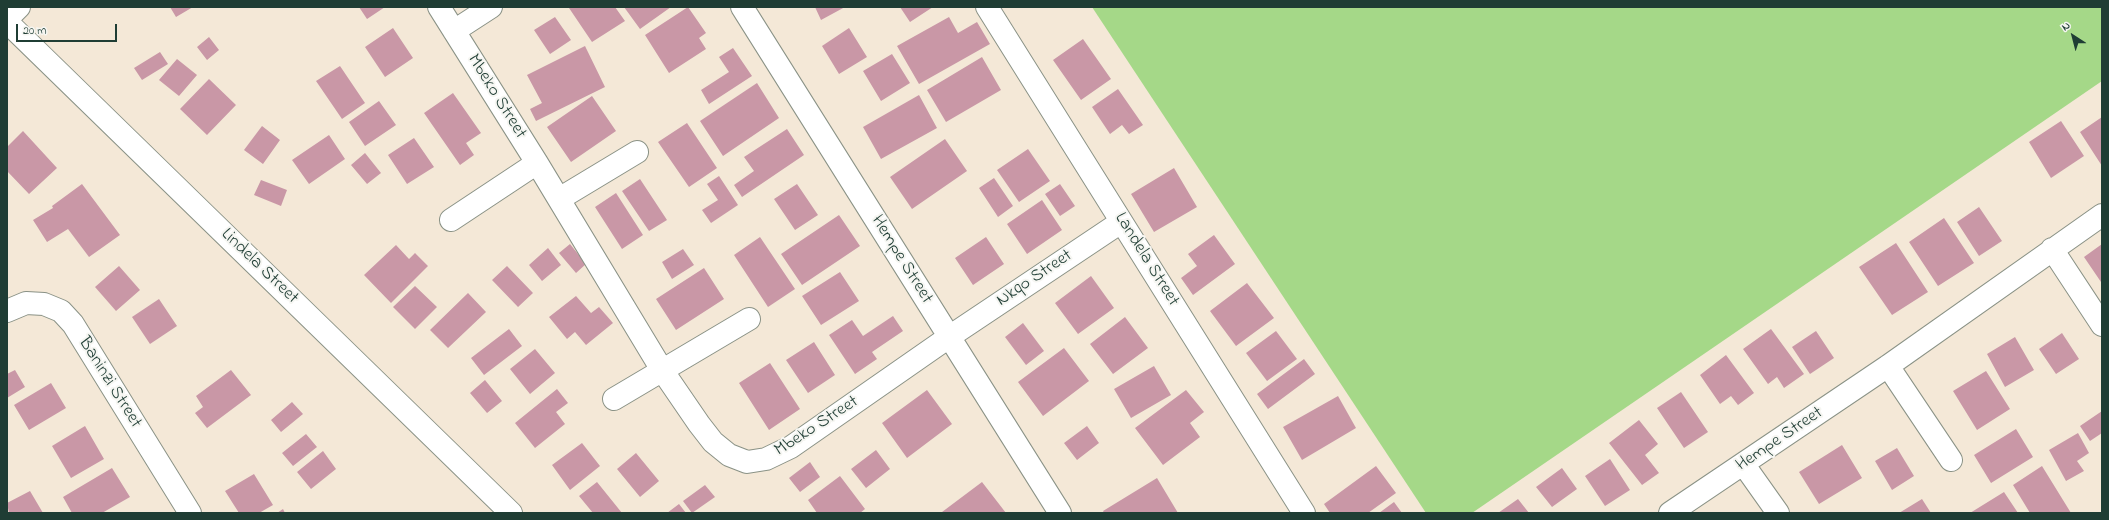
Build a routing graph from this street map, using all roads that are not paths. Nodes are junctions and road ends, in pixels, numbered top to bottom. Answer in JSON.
{"nodes":[{"id":1,"x":20,"y":7,"type":"edge"},
{"id":2,"x":439,"y":7,"type":"edge"},
{"id":3,"x":490,"y":7,"type":"edge"},
{"id":4,"x":742,"y":7,"type":"edge"},
{"id":5,"x":987,"y":7,"type":"edge"},
{"id":6,"x":7,"y":21,"type":"edge"},
{"id":7,"x":454,"y":31,"type":"junction"},
{"id":8,"x":637,"y":152,"type":"dead end"},
{"id":9,"x":537,"y":164,"type":"junction"},
{"id":10,"x":559,"y":199,"type":"junction"},
{"id":11,"x":2102,"y":215,"type":"edge"},
{"id":12,"x":451,"y":220,"type":"dead end"},
{"id":13,"x":1122,"y":222,"type":"junction"},
{"id":14,"x":2052,"y":249,"type":"junction"},
{"id":15,"x":7,"y":311,"type":"edge"},
{"id":16,"x":749,"y":319,"type":"dead end"},
{"id":17,"x":2102,"y":325,"type":"edge"},
{"id":18,"x":950,"y":337,"type":"junction"},
{"id":19,"x":1888,"y":366,"type":"junction"},
{"id":20,"x":662,"y":370,"type":"junction"},
{"id":21,"x":614,"y":399,"type":"dead end"},
{"id":22,"x":1951,"y":460,"type":"dead end"},
{"id":23,"x":1744,"y":465,"type":"junction"},
{"id":24,"x":182,"y":510,"type":"edge"},
{"id":25,"x":1055,"y":511,"type":"edge"},
{"id":26,"x":511,"y":513,"type":"edge"},
{"id":27,"x":1304,"y":513,"type":"edge"},
{"id":28,"x":1670,"y":513,"type":"edge"},
{"id":29,"x":1778,"y":513,"type":"edge"}],
"edges":[{"from":1,"to":6,"type":"street"},
{"from":2,"to":7,"type":"street","name":"Mbeko Street"},
{"from":3,"to":7,"type":"street"},
{"from":4,"to":18,"type":"street","name":"Hempe Street"},
{"from":5,"to":13,"type":"street","name":"Landela Street"},
{"from":6,"to":26,"type":"street","name":"Lindela Street"},
{"from":7,"to":9,"type":"street","name":"Mbeko Street"},
{"from":8,"to":10,"type":"street"},
{"from":9,"to":10,"type":"street","name":"Mbeko Street"},
{"from":9,"to":12,"type":"street"},
{"from":10,"to":20,"type":"street","name":"Mbeko Street"},
{"from":11,"to":14,"type":"street","name":"Hempe Street"},
{"from":13,"to":18,"type":"street","name":"Nkqo Street"},
{"from":13,"to":27,"type":"street","name":"Landela Street"},
{"from":14,"to":17,"type":"street"},
{"from":14,"to":19,"type":"street","name":"Hempe Street"},
{"from":15,"to":24,"type":"street","name":"Baninzi Street"},
{"from":16,"to":20,"type":"street"},
{"from":18,"to":20,"type":"street","name":"Mbeko Street"},
{"from":18,"to":25,"type":"street","name":"Hempe Street"},
{"from":19,"to":22,"type":"street"},
{"from":19,"to":23,"type":"street","name":"Hempe Street"},
{"from":20,"to":21,"type":"street"},
{"from":23,"to":28,"type":"street","name":"Hempe Street"},
{"from":23,"to":29,"type":"street"}]}
